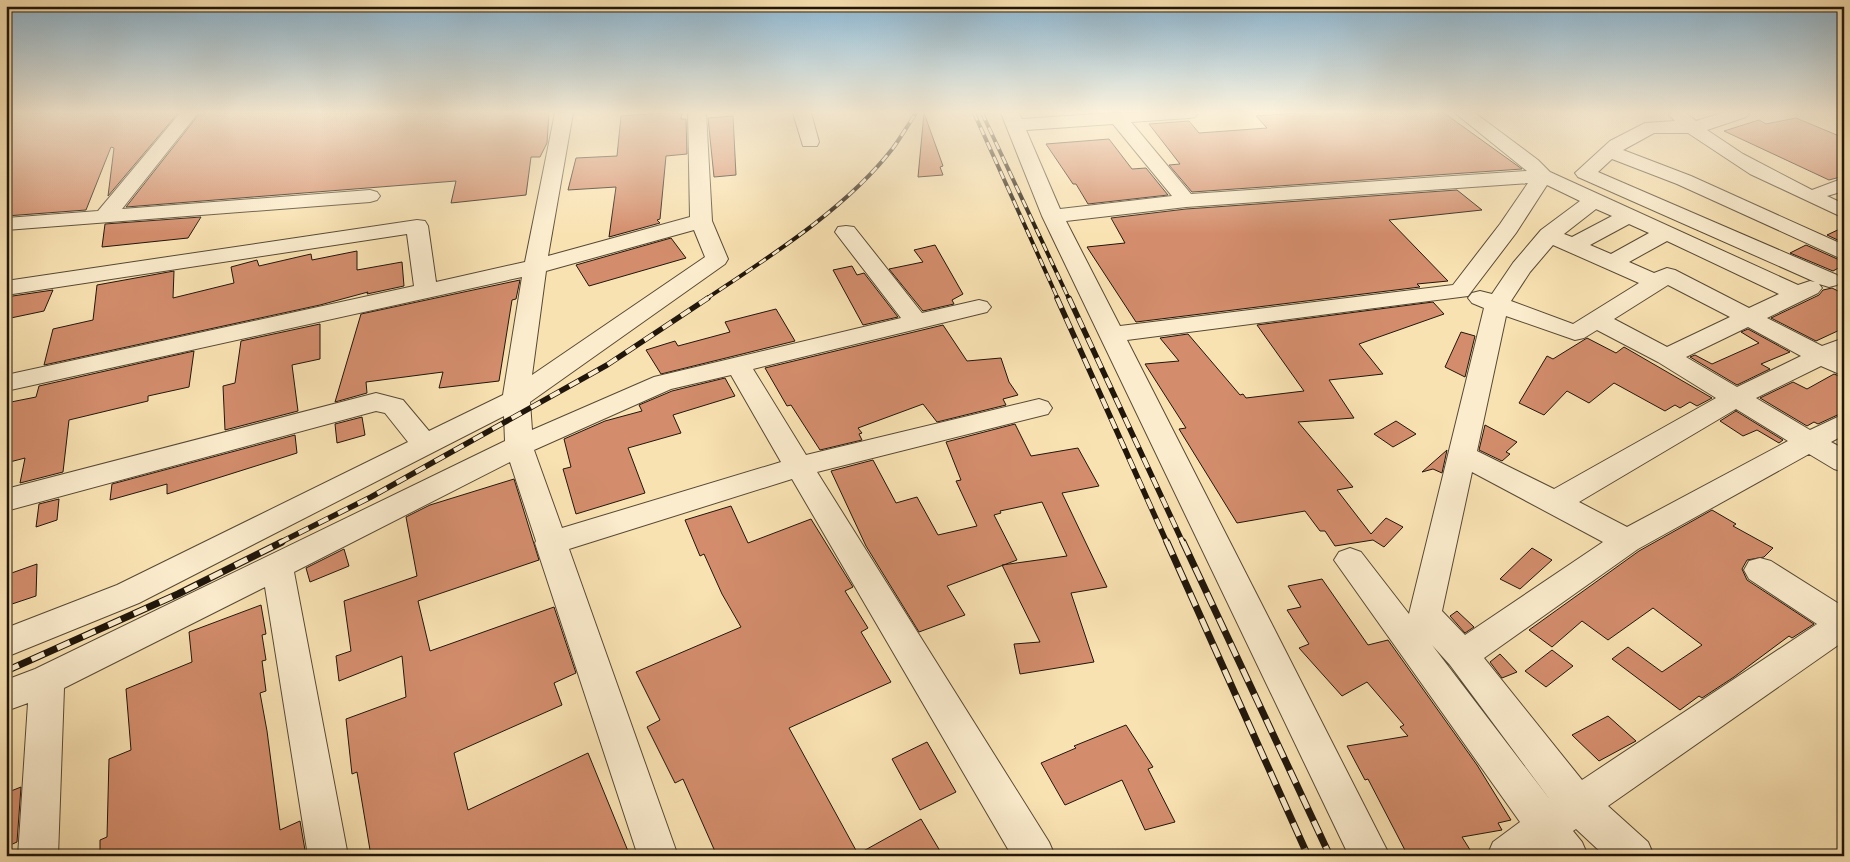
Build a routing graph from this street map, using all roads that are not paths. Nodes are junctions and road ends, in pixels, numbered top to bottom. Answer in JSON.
{"nodes":[{"id":1,"x":156,"y":153,"type":"edge"},
{"id":2,"x":556,"y":153,"type":"edge"},
{"id":3,"x":698,"y":153,"type":"edge"},
{"id":4,"x":1027,"y":153,"type":"edge"},
{"id":5,"x":1147,"y":153,"type":"edge"},
{"id":6,"x":1517,"y":153,"type":"edge"},
{"id":7,"x":1607,"y":153,"type":"edge"},
{"id":8,"x":1616,"y":153,"type":"edge"},
{"id":9,"x":1730,"y":153,"type":"edge"},
{"id":10,"x":1746,"y":153,"type":"edge"},
{"id":11,"x":1640,"y":162,"type":"junction"},
{"id":12,"x":1542,"y":176,"type":"junction"},
{"id":13,"x":1684,"y":180,"type":"junction"},
{"id":14,"x":1844,"y":184,"type":"edge"},
{"id":15,"x":1603,"y":192,"type":"junction"},
{"id":16,"x":1820,"y":192,"type":"junction"},
{"id":17,"x":370,"y":196,"type":"dead end"},
{"id":18,"x":1186,"y":201,"type":"junction"},
{"id":19,"x":1732,"y":202,"type":"junction"},
{"id":20,"x":1844,"y":202,"type":"edge"},
{"id":21,"x":1640,"y":209,"type":"junction"},
{"id":22,"x":1844,"y":212,"type":"edge"},
{"id":23,"x":105,"y":216,"type":"junction"},
{"id":24,"x":1053,"y":216,"type":"junction"},
{"id":25,"x":701,"y":221,"type":"junction"},
{"id":26,"x":1698,"y":222,"type":"junction"},
{"id":27,"x":6,"y":224,"type":"edge"},
{"id":28,"x":846,"y":232,"type":"dead end"},
{"id":29,"x":1666,"y":233,"type":"junction"},
{"id":30,"x":1561,"y":240,"type":"junction"},
{"id":31,"x":1844,"y":253,"type":"edge"},
{"id":32,"x":1612,"y":262,"type":"junction"},
{"id":33,"x":535,"y":267,"type":"junction"},
{"id":34,"x":1836,"y":276,"type":"edge"},
{"id":35,"x":1656,"y":282,"type":"junction"},
{"id":36,"x":6,"y":288,"type":"edge"},
{"id":37,"x":426,"y":291,"type":"junction"},
{"id":38,"x":1460,"y":292,"type":"junction"},
{"id":39,"x":1799,"y":294,"type":"junction"},
{"id":40,"x":1497,"y":304,"type":"junction"},
{"id":41,"x":979,"y":307,"type":"dead end"},
{"id":42,"x":1749,"y":317,"type":"junction"},
{"id":43,"x":1597,"y":320,"type":"junction"},
{"id":44,"x":916,"y":322,"type":"junction"},
{"id":45,"x":1113,"y":334,"type":"junction"},
{"id":46,"x":1836,"y":356,"type":"edge"},
{"id":47,"x":1667,"y":357,"type":"junction"},
{"id":48,"x":737,"y":364,"type":"junction"},
{"id":49,"x":6,"y":383,"type":"edge"},
{"id":50,"x":1737,"y":397,"type":"junction"},
{"id":51,"x":516,"y":399,"type":"junction"},
{"id":52,"x":1039,"y":408,"type":"dead end"},
{"id":53,"x":1844,"y":423,"type":"edge"},
{"id":54,"x":1810,"y":442,"type":"junction"},
{"id":55,"x":425,"y":444,"type":"junction"},
{"id":56,"x":519,"y":446,"type":"junction"},
{"id":57,"x":1462,"y":455,"type":"junction"},
{"id":58,"x":1844,"y":462,"type":"edge"},
{"id":59,"x":800,"y":466,"type":"junction"},
{"id":60,"x":6,"y":500,"type":"edge"},
{"id":61,"x":1555,"y":502,"type":"junction"},
{"id":62,"x":1627,"y":541,"type":"junction"},
{"id":63,"x":550,"y":543,"type":"junction"},
{"id":64,"x":1350,"y":560,"type":"dead end"},
{"id":65,"x":277,"y":565,"type":"junction"},
{"id":66,"x":1760,"y":570,"type":"dead end"},
{"id":67,"x":1843,"y":623,"type":"edge"},
{"id":68,"x":6,"y":643,"type":"edge"},
{"id":69,"x":1462,"y":655,"type":"junction"},
{"id":70,"x":48,"y":680,"type":"junction"},
{"id":71,"x":6,"y":696,"type":"edge"},
{"id":72,"x":1578,"y":805,"type":"junction"},
{"id":73,"x":1557,"y":841,"type":"edge"},
{"id":74,"x":38,"y":856,"type":"edge"},
{"id":75,"x":328,"y":856,"type":"edge"},
{"id":76,"x":658,"y":856,"type":"edge"},
{"id":77,"x":1035,"y":856,"type":"edge"},
{"id":78,"x":1370,"y":856,"type":"edge"},
{"id":79,"x":1507,"y":856,"type":"edge"},
{"id":80,"x":1634,"y":856,"type":"edge"}],
"edges":[{"from":1,"to":23,"type":"street"},
{"from":2,"to":33,"type":"street"},
{"from":3,"to":25,"type":"street"},
{"from":4,"to":24,"type":"street"},
{"from":5,"to":18,"type":"street"},
{"from":6,"to":12,"type":"street"},
{"from":7,"to":15,"type":"street"},
{"from":8,"to":11,"type":"street"},
{"from":9,"to":22,"type":"street"},
{"from":10,"to":16,"type":"street"},
{"from":11,"to":13,"type":"street"},
{"from":11,"to":15,"type":"street"},
{"from":12,"to":15,"type":"street"},
{"from":12,"to":18,"type":"street"},
{"from":12,"to":38,"type":"street"},
{"from":13,"to":19,"type":"street"},
{"from":13,"to":21,"type":"street"},
{"from":14,"to":16,"type":"street"},
{"from":15,"to":21,"type":"street"},
{"from":15,"to":30,"type":"street"},
{"from":16,"to":20,"type":"street"},
{"from":17,"to":23,"type":"street"},
{"from":18,"to":24,"type":"street"},
{"from":19,"to":26,"type":"street"},
{"from":19,"to":31,"type":"street"},
{"from":21,"to":26,"type":"street"},
{"from":21,"to":29,"type":"street"},
{"from":21,"to":30,"type":"street"},
{"from":23,"to":27,"type":"street"},
{"from":24,"to":45,"type":"street"},
{"from":25,"to":33,"type":"street"},
{"from":25,"to":51,"type":"street"},
{"from":26,"to":34,"type":"street"},
{"from":28,"to":44,"type":"street"},
{"from":29,"to":32,"type":"street"},
{"from":29,"to":39,"type":"street"},
{"from":30,"to":32,"type":"street"},
{"from":30,"to":40,"type":"street"},
{"from":32,"to":35,"type":"street"},
{"from":33,"to":37,"type":"street"},
{"from":33,"to":51,"type":"street"},
{"from":34,"to":39,"type":"street"},
{"from":35,"to":42,"type":"street"},
{"from":35,"to":43,"type":"street"},
{"from":36,"to":37,"type":"street"},
{"from":37,"to":49,"type":"street"},
{"from":38,"to":40,"type":"street"},
{"from":38,"to":45,"type":"street"},
{"from":39,"to":42,"type":"street"},
{"from":40,"to":43,"type":"street"},
{"from":40,"to":57,"type":"street"},
{"from":41,"to":44,"type":"street"},
{"from":42,"to":46,"type":"street"},
{"from":42,"to":47,"type":"street"},
{"from":43,"to":47,"type":"street"},
{"from":44,"to":48,"type":"street"},
{"from":45,"to":78,"type":"street"},
{"from":46,"to":50,"type":"street"},
{"from":47,"to":50,"type":"street"},
{"from":48,"to":56,"type":"street"},
{"from":48,"to":59,"type":"street"},
{"from":50,"to":54,"type":"street"},
{"from":50,"to":61,"type":"street"},
{"from":51,"to":55,"type":"street"},
{"from":51,"to":56,"type":"street"},
{"from":52,"to":59,"type":"street"},
{"from":53,"to":54,"type":"street"},
{"from":54,"to":58,"type":"street"},
{"from":54,"to":62,"type":"street"},
{"from":55,"to":60,"type":"street"},
{"from":55,"to":68,"type":"street"},
{"from":56,"to":63,"type":"street"},
{"from":56,"to":65,"type":"street"},
{"from":57,"to":61,"type":"street"},
{"from":57,"to":69,"type":"street"},
{"from":59,"to":63,"type":"street"},
{"from":59,"to":77,"type":"street"},
{"from":61,"to":62,"type":"street"},
{"from":62,"to":69,"type":"street"},
{"from":63,"to":76,"type":"street"},
{"from":64,"to":73,"type":"street"},
{"from":65,"to":70,"type":"street"},
{"from":65,"to":75,"type":"street"},
{"from":66,"to":67,"type":"street"},
{"from":67,"to":72,"type":"street"},
{"from":69,"to":72,"type":"street"},
{"from":70,"to":71,"type":"street"},
{"from":70,"to":74,"type":"street"},
{"from":72,"to":73,"type":"street"},
{"from":72,"to":80,"type":"street"},
{"from":73,"to":79,"type":"street"}]}
